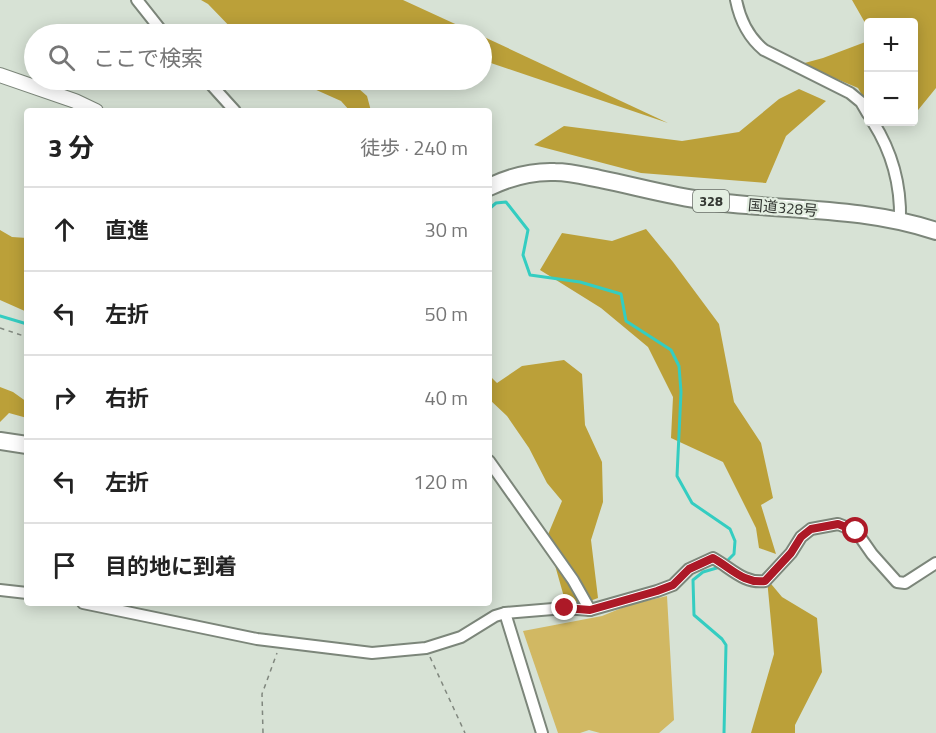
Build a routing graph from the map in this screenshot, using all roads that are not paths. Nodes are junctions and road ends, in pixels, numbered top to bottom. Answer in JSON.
{"nodes":[{"id":1,"x":137,"y":0,"type":"edge"},
{"id":2,"x":736,"y":0,"type":"edge"},
{"id":3,"x":156,"y":24,"type":"edge"},
{"id":4,"x":0,"y":75,"type":"edge"},
{"id":5,"x":24,"y":83,"type":"edge"},
{"id":6,"x":43,"y":90,"type":"edge"},
{"id":7,"x":216,"y":90,"type":"edge"},
{"id":8,"x":864,"y":107,"type":"edge"},
{"id":9,"x":90,"y":108,"type":"edge"},
{"id":10,"x":232,"y":108,"type":"edge"},
{"id":11,"x":875,"y":126,"type":"edge"},
{"id":12,"x":492,"y":186,"type":"edge"},
{"id":13,"x":900,"y":220,"type":"junction"},
{"id":14,"x":936,"y":231,"type":"edge"},
{"id":15,"x":0,"y":441,"type":"edge"},
{"id":16,"x":24,"y":445,"type":"edge"},
{"id":17,"x":492,"y":465,"type":"edge"},
{"id":18,"x":936,"y":563,"type":"edge"},
{"id":19,"x":0,"y":590,"type":"edge"},
{"id":20,"x":24,"y":593,"type":"edge"},
{"id":21,"x":98,"y":606,"type":"edge"},
{"id":22,"x":590,"y":610,"type":"junction"},
{"id":23,"x":505,"y":613,"type":"junction"},
{"id":24,"x":542,"y":733,"type":"edge"}],
"edges":[{"from":1,"to":3,"type":"street"},
{"from":2,"to":8,"type":"street"},
{"from":4,"to":5,"type":"main road"},
{"from":6,"to":9,"type":"main road"},
{"from":7,"to":10,"type":"street"},
{"from":11,"to":13,"type":"street"},
{"from":12,"to":13,"type":"highway","name":"国道328号","number":"328"},
{"from":13,"to":14,"type":"highway","name":"国道328号","number":"328"},
{"from":15,"to":16,"type":"highway"},
{"from":17,"to":22,"type":"street"},
{"from":18,"to":22,"type":"street"},
{"from":19,"to":20,"type":"street"},
{"from":21,"to":23,"type":"street"},
{"from":22,"to":23,"type":"street"},
{"from":23,"to":24,"type":"street"}]}
